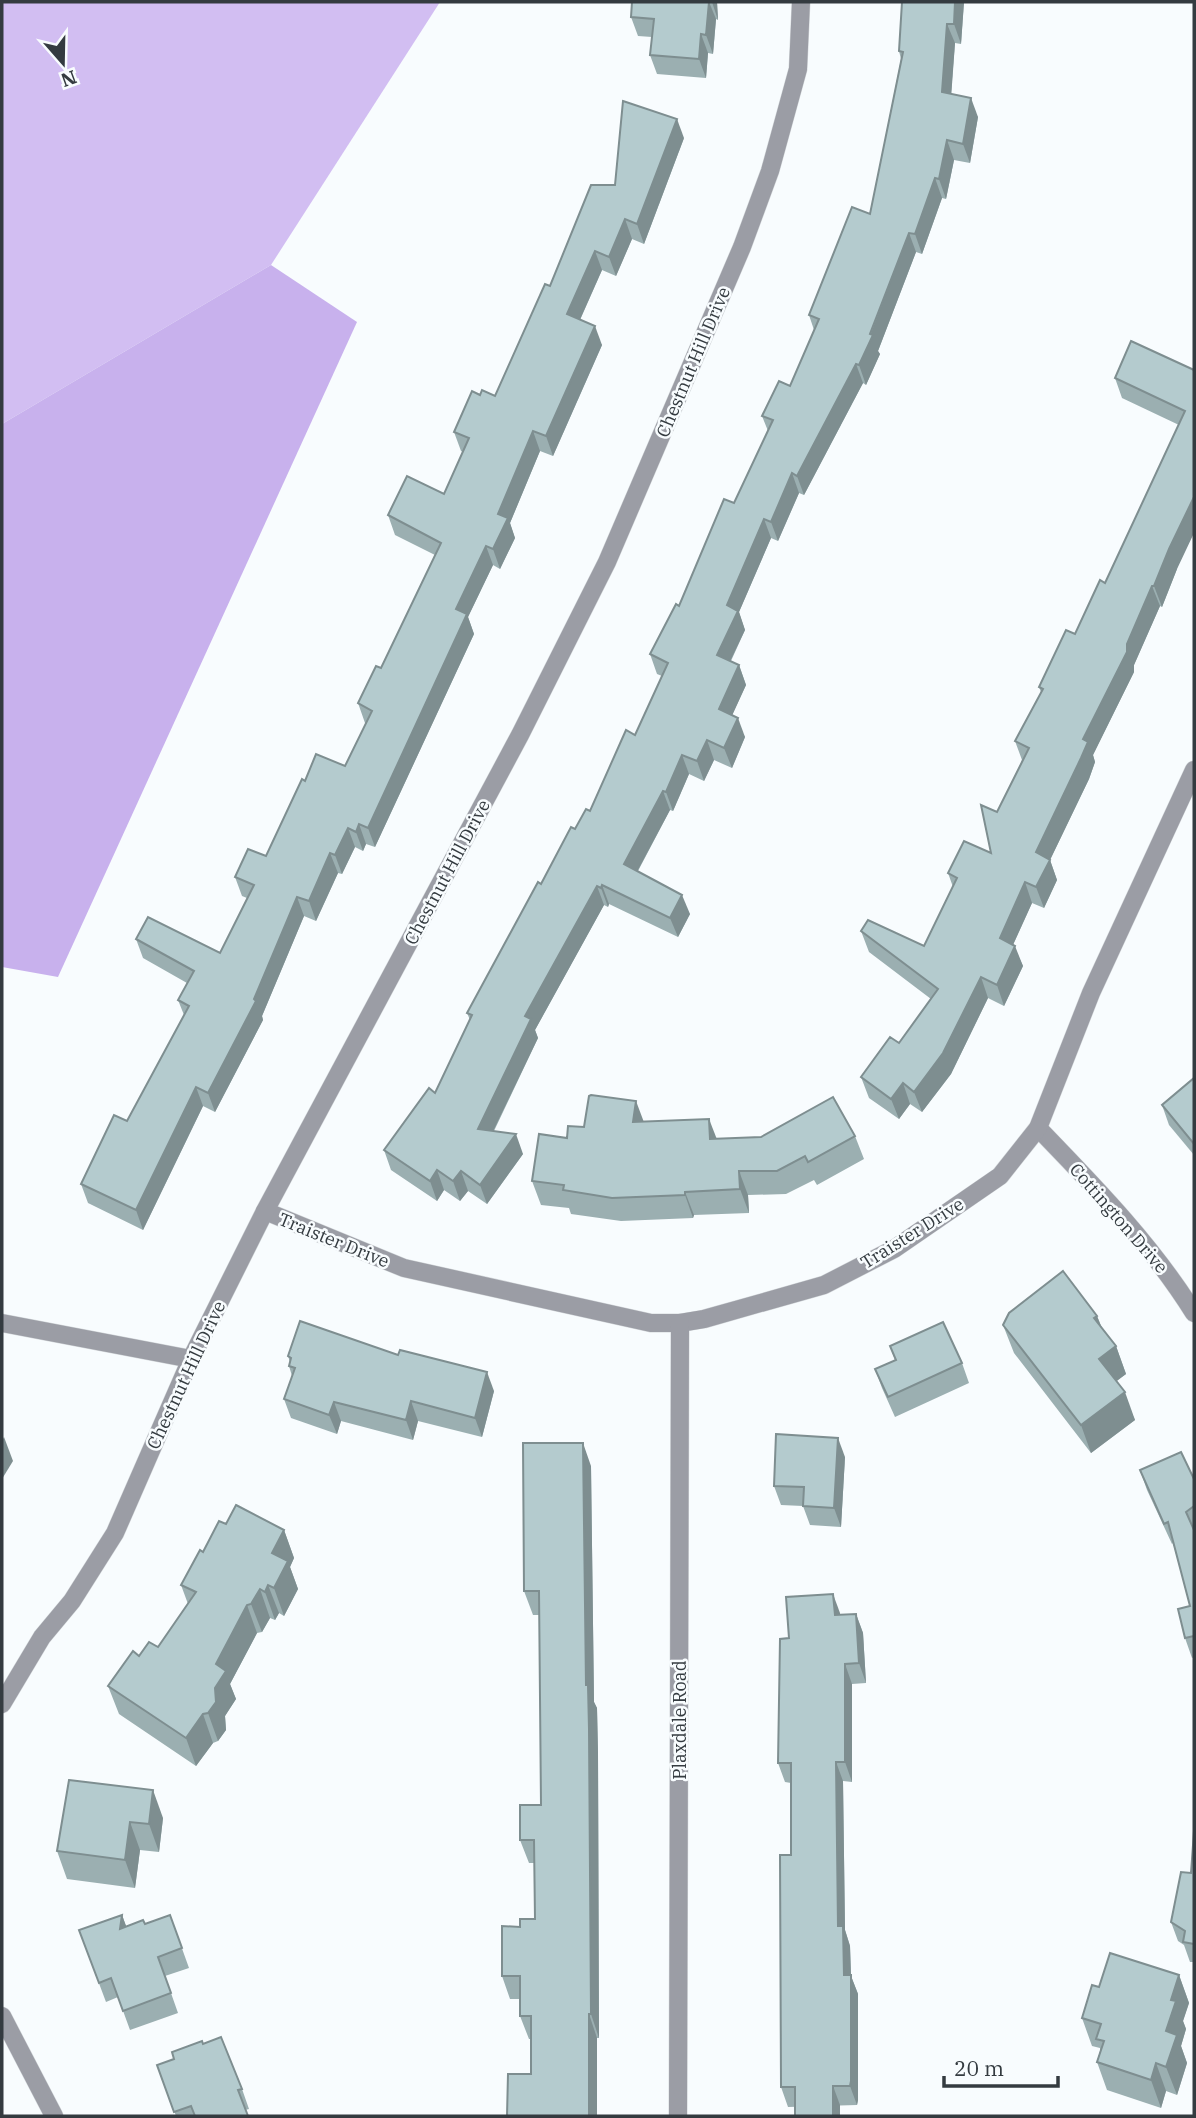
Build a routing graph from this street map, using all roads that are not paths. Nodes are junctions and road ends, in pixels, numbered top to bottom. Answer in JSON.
{"nodes":[{"id":1,"x":800,"y":2,"type":"edge"},
{"id":2,"x":1194,"y":770,"type":"edge"},
{"id":3,"x":1038,"y":1128,"type":"junction"},
{"id":4,"x":265,"y":1211,"type":"junction"},
{"id":5,"x":1194,"y":1313,"type":"edge"},
{"id":6,"x":2,"y":1323,"type":"edge"},
{"id":7,"x":680,"y":1323,"type":"junction"},
{"id":8,"x":191,"y":1360,"type":"junction"},
{"id":9,"x":2,"y":1704,"type":"edge"},
{"id":10,"x":2,"y":2016,"type":"edge"},
{"id":11,"x":54,"y":2116,"type":"edge"},
{"id":12,"x":678,"y":2116,"type":"edge"}],
"edges":[{"from":1,"to":4,"type":"street","name":"Chestnut Hill Drive"},
{"from":2,"to":3,"type":"street","name":"Traister Drive"},
{"from":3,"to":5,"type":"street","name":"Cottington Drive"},
{"from":3,"to":7,"type":"street","name":"Traister Drive"},
{"from":4,"to":7,"type":"street","name":"Traister Drive"},
{"from":4,"to":8,"type":"street","name":"Chestnut Hill Drive"},
{"from":6,"to":8,"type":"street"},
{"from":7,"to":12,"type":"street","name":"Plaxdale Road"},
{"from":8,"to":9,"type":"street","name":"Chestnut Hill Drive"},
{"from":10,"to":11,"type":"street"}]}
